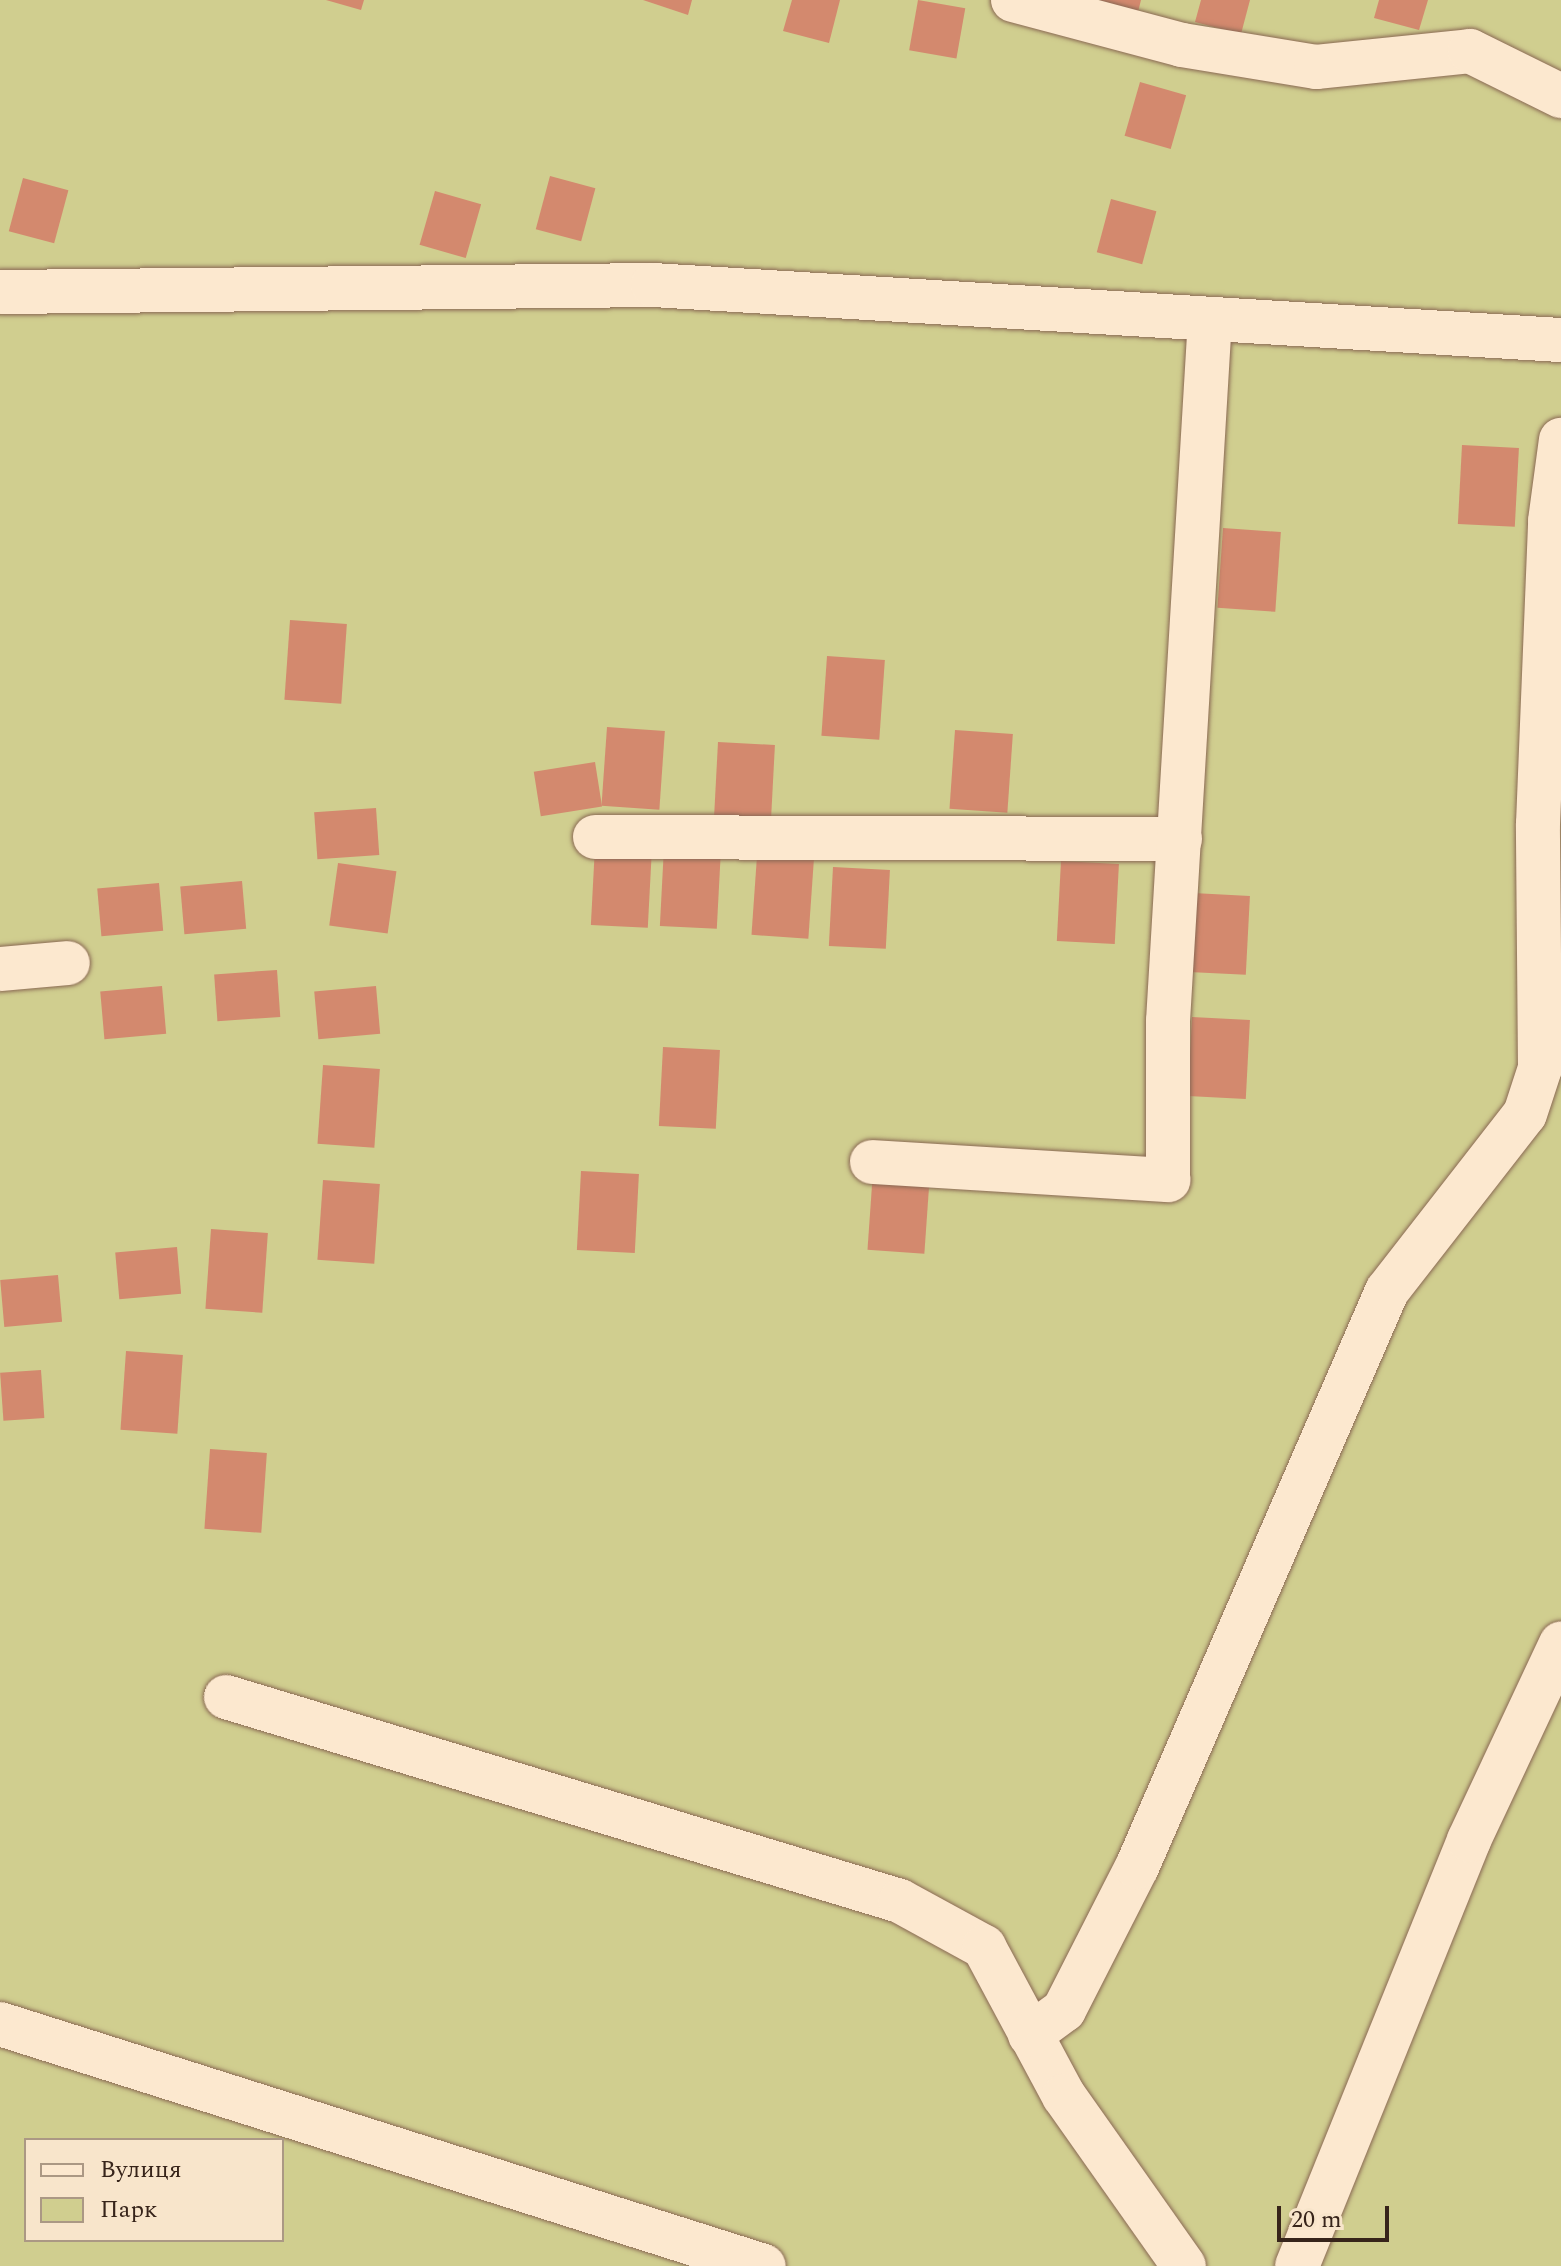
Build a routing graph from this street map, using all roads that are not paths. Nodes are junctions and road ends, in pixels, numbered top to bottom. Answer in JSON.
{"nodes":[{"id":1,"x":1013,"y":0,"type":"edge"},
{"id":2,"x":1561,"y":96,"type":"edge"},
{"id":3,"x":0,"y":292,"type":"edge"},
{"id":4,"x":1210,"y":319,"type":"junction"},
{"id":5,"x":1561,"y":340,"type":"edge"},
{"id":6,"x":1561,"y":440,"type":"edge"},
{"id":7,"x":595,"y":837,"type":"dead end"},
{"id":8,"x":1180,"y":839,"type":"junction"},
{"id":9,"x":68,"y":963,"type":"dead end"},
{"id":10,"x":0,"y":969,"type":"edge"},
{"id":11,"x":872,"y":1162,"type":"dead end"},
{"id":12,"x":1561,"y":1644,"type":"edge"},
{"id":13,"x":226,"y":1697,"type":"dead end"},
{"id":14,"x":0,"y":2024,"type":"edge"},
{"id":15,"x":1030,"y":2035,"type":"junction"},
{"id":16,"x":764,"y":2266,"type":"edge"},
{"id":17,"x":1184,"y":2266,"type":"edge"},
{"id":18,"x":1297,"y":2266,"type":"edge"}],
"edges":[{"from":1,"to":2,"type":"street"},
{"from":3,"to":4,"type":"street"},
{"from":4,"to":5,"type":"street"},
{"from":4,"to":8,"type":"street"},
{"from":6,"to":15,"type":"street"},
{"from":7,"to":8,"type":"street"},
{"from":8,"to":11,"type":"street"},
{"from":9,"to":10,"type":"street"},
{"from":12,"to":18,"type":"street"},
{"from":13,"to":15,"type":"street"},
{"from":14,"to":16,"type":"street"},
{"from":15,"to":17,"type":"street"}]}
